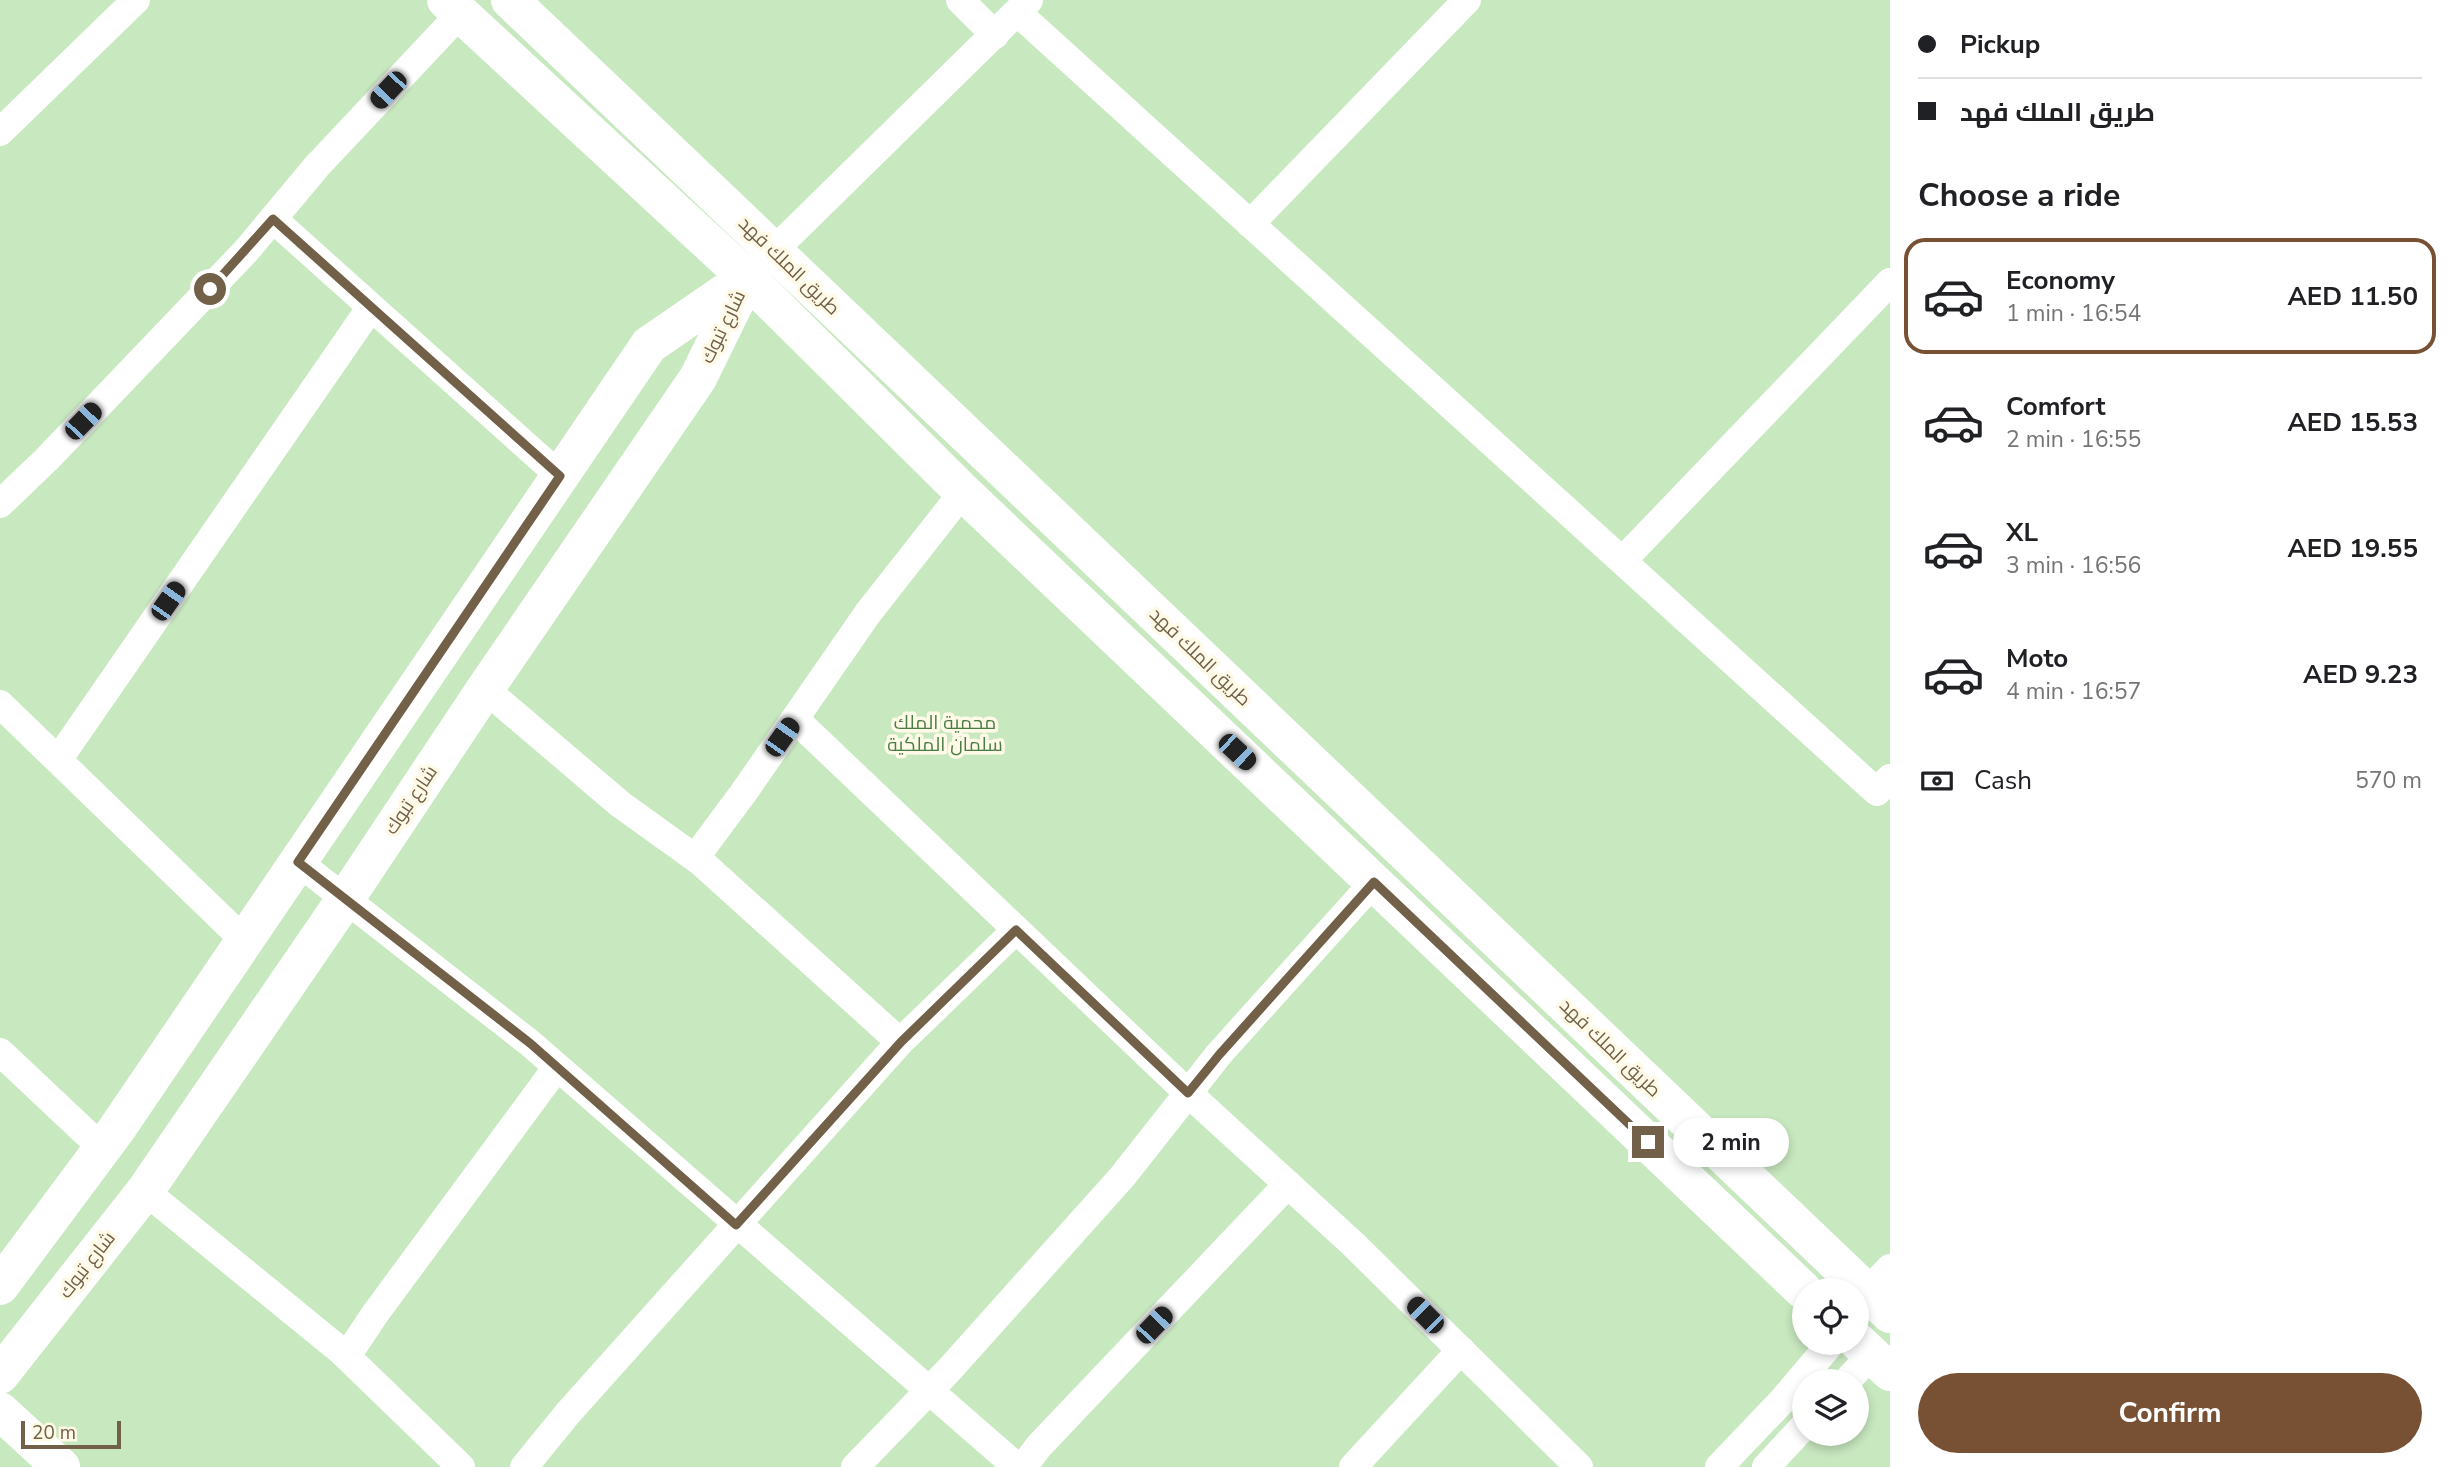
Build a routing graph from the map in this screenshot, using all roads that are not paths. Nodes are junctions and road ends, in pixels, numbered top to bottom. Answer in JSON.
{"nodes":[{"id":1,"x":136,"y":0,"type":"edge"},
{"id":2,"x":510,"y":0,"type":"edge"},
{"id":3,"x":960,"y":0,"type":"edge"},
{"id":4,"x":1467,"y":0,"type":"edge"},
{"id":5,"x":453,"y":7,"type":"edge"},
{"id":6,"x":1024,"y":7,"type":"edge"},
{"id":7,"x":995,"y":35,"type":"junction"},
{"id":8,"x":0,"y":132,"type":"edge"},
{"id":9,"x":273,"y":219,"type":"junction"},
{"id":10,"x":1250,"y":224,"type":"junction"},
{"id":11,"x":773,"y":251,"type":"junction"},
{"id":12,"x":747,"y":278,"type":"junction"},
{"id":13,"x":1890,"y":282,"type":"edge"},
{"id":14,"x":371,"y":307,"type":"junction"},
{"id":15,"x":560,"y":476,"type":"junction"},
{"id":16,"x":963,"y":492,"type":"junction"},
{"id":17,"x":0,"y":504,"type":"edge"},
{"id":18,"x":1622,"y":561,"type":"junction"},
{"id":19,"x":485,"y":689,"type":"junction"},
{"id":20,"x":0,"y":704,"type":"edge"},
{"id":21,"x":795,"y":719,"type":"junction"},
{"id":22,"x":58,"y":760,"type":"junction"},
{"id":23,"x":1890,"y":778,"type":"edge"},
{"id":24,"x":695,"y":858,"type":"junction"},
{"id":25,"x":298,"y":862,"type":"junction"},
{"id":26,"x":1374,"y":882,"type":"junction"},
{"id":27,"x":346,"y":898,"type":"junction"},
{"id":28,"x":1016,"y":930,"type":"junction"},
{"id":29,"x":245,"y":941,"type":"junction"},
{"id":30,"x":901,"y":1042,"type":"junction"},
{"id":31,"x":0,"y":1052,"type":"edge"},
{"id":32,"x":557,"y":1067,"type":"junction"},
{"id":33,"x":1188,"y":1093,"type":"junction"},
{"id":34,"x":102,"y":1148,"type":"junction"},
{"id":35,"x":1288,"y":1184,"type":"junction"},
{"id":36,"x":145,"y":1191,"type":"junction"},
{"id":37,"x":736,"y":1225,"type":"junction"},
{"id":38,"x":1792,"y":1280,"type":"edge"},
{"id":39,"x":0,"y":1286,"type":"edge"},
{"id":40,"x":1882,"y":1291,"type":"edge"},
{"id":41,"x":1461,"y":1350,"type":"junction"},
{"id":42,"x":1821,"y":1355,"type":"edge"},
{"id":43,"x":347,"y":1356,"type":"junction"},
{"id":44,"x":0,"y":1375,"type":"edge"},
{"id":45,"x":930,"y":1390,"type":"junction"},
{"id":46,"x":0,"y":1411,"type":"edge"},
{"id":47,"x":1792,"y":1439,"type":"edge"},
{"id":48,"x":61,"y":1467,"type":"edge"},
{"id":49,"x":461,"y":1467,"type":"edge"},
{"id":50,"x":523,"y":1467,"type":"edge"},
{"id":51,"x":855,"y":1467,"type":"edge"},
{"id":52,"x":1017,"y":1467,"type":"edge"},
{"id":53,"x":1023,"y":1467,"type":"edge"},
{"id":54,"x":1353,"y":1467,"type":"edge"},
{"id":55,"x":1579,"y":1467,"type":"edge"},
{"id":56,"x":1719,"y":1467,"type":"edge"},
{"id":57,"x":1766,"y":1467,"type":"edge"}],
"edges":[{"from":1,"to":8,"type":"street"},
{"from":2,"to":11,"type":"street","name":"طريق الملك فهد"},
{"from":3,"to":7,"type":"street"},
{"from":4,"to":10,"type":"street"},
{"from":5,"to":9,"type":"street"},
{"from":5,"to":12,"type":"street","name":"طريق الملك فهد"},
{"from":6,"to":7,"type":"street"},
{"from":6,"to":10,"type":"street"},
{"from":7,"to":11,"type":"street"},
{"from":9,"to":14,"type":"street"},
{"from":9,"to":17,"type":"street"},
{"from":10,"to":18,"type":"street"},
{"from":11,"to":12,"type":"street"},
{"from":11,"to":40,"type":"street","name":"طريق الملك فهد"},
{"from":12,"to":15,"type":"street","name":"شارع تبوك"},
{"from":12,"to":16,"type":"street","name":"طريق الملك فهد"},
{"from":12,"to":19,"type":"street","name":"شارع تبوك"},
{"from":13,"to":18,"type":"street"},
{"from":14,"to":15,"type":"street"},
{"from":14,"to":22,"type":"street"},
{"from":15,"to":25,"type":"street","name":"شارع تبوك"},
{"from":16,"to":21,"type":"street"},
{"from":16,"to":26,"type":"street","name":"طريق الملك فهد"},
{"from":18,"to":23,"type":"street"},
{"from":19,"to":24,"type":"street"},
{"from":19,"to":27,"type":"street","name":"شارع تبوك"},
{"from":20,"to":22,"type":"street"},
{"from":21,"to":24,"type":"street"},
{"from":21,"to":28,"type":"street"},
{"from":22,"to":29,"type":"street"},
{"from":24,"to":30,"type":"street"},
{"from":25,"to":27,"type":"street"},
{"from":25,"to":29,"type":"street","name":"شارع تبوك"},
{"from":26,"to":33,"type":"street"},
{"from":26,"to":38,"type":"street","name":"طريق الملك فهد"},
{"from":27,"to":32,"type":"street"},
{"from":27,"to":36,"type":"street","name":"شارع تبوك"},
{"from":28,"to":30,"type":"street"},
{"from":28,"to":33,"type":"street"},
{"from":29,"to":34,"type":"street","name":"شارع تبوك"},
{"from":30,"to":37,"type":"street"},
{"from":31,"to":34,"type":"street"},
{"from":32,"to":37,"type":"street"},
{"from":32,"to":43,"type":"street"},
{"from":33,"to":35,"type":"street"},
{"from":33,"to":45,"type":"street"},
{"from":34,"to":39,"type":"street","name":"شارع تبوك"},
{"from":35,"to":41,"type":"street"},
{"from":35,"to":53,"type":"street"},
{"from":36,"to":43,"type":"street"},
{"from":36,"to":44,"type":"street","name":"شارع تبوك"},
{"from":37,"to":45,"type":"street"},
{"from":37,"to":50,"type":"street"},
{"from":41,"to":54,"type":"street"},
{"from":41,"to":55,"type":"street"},
{"from":42,"to":56,"type":"street"},
{"from":43,"to":49,"type":"street"},
{"from":45,"to":51,"type":"street"},
{"from":45,"to":52,"type":"street"},
{"from":46,"to":48,"type":"street"},
{"from":47,"to":57,"type":"street"}]}
